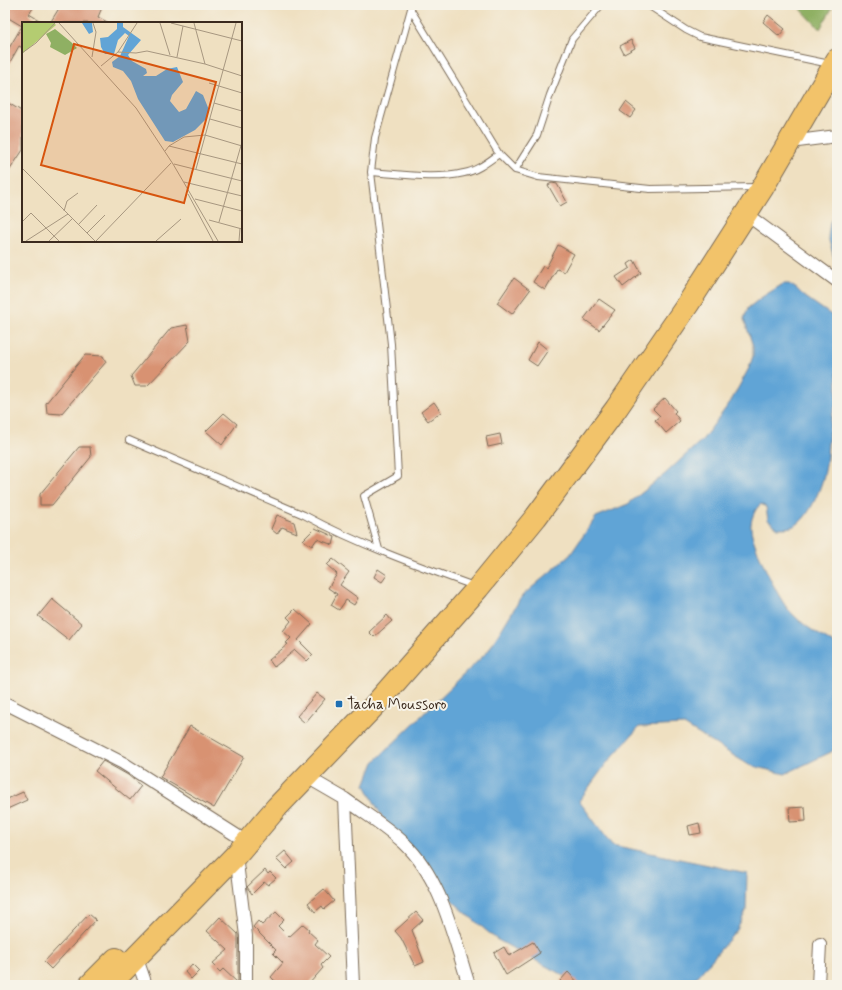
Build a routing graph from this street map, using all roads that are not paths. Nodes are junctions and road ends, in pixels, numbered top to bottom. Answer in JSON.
{"nodes":[{"id":1,"x":601,"y":5,"type":"edge"},
{"id":2,"x":648,"y":5,"type":"edge"},
{"id":3,"x":411,"y":7,"type":"edge"},
{"id":4,"x":835,"y":62,"type":"edge"},
{"id":5,"x":837,"y":136,"type":"edge"},
{"id":6,"x":790,"y":142,"type":"junction"},
{"id":7,"x":499,"y":154,"type":"junction"},
{"id":8,"x":515,"y":170,"type":"junction"},
{"id":9,"x":371,"y":172,"type":"junction"},
{"id":10,"x":763,"y":187,"type":"junction"},
{"id":11,"x":746,"y":214,"type":"junction"},
{"id":12,"x":837,"y":281,"type":"edge"},
{"id":13,"x":129,"y":440,"type":"dead end"},
{"id":14,"x":379,"y":549,"type":"junction"},
{"id":15,"x":478,"y":588,"type":"junction"},
{"id":16,"x":5,"y":703,"type":"edge"},
{"id":17,"x":307,"y":777,"type":"junction"},
{"id":18,"x":345,"y":799,"type":"junction"},
{"id":19,"x":238,"y":846,"type":"junction"},
{"id":20,"x":820,"y":944,"type":"dead end"},
{"id":21,"x":136,"y":956,"type":"junction"},
{"id":22,"x":90,"y":985,"type":"edge"},
{"id":23,"x":109,"y":985,"type":"edge"},
{"id":24,"x":146,"y":985,"type":"edge"},
{"id":25,"x":246,"y":985,"type":"edge"},
{"id":26,"x":353,"y":985,"type":"edge"},
{"id":27,"x":469,"y":985,"type":"edge"},
{"id":28,"x":818,"y":985,"type":"edge"}],
"edges":[{"from":1,"to":8,"type":"lane"},
{"from":2,"to":4,"type":"lane"},
{"from":3,"to":7,"type":"lane"},
{"from":3,"to":9,"type":"lane"},
{"from":4,"to":6,"type":"highway"},
{"from":5,"to":6,"type":"street"},
{"from":6,"to":10,"type":"highway"},
{"from":7,"to":8,"type":"lane"},
{"from":7,"to":9,"type":"lane"},
{"from":8,"to":10,"type":"lane"},
{"from":9,"to":14,"type":"lane"},
{"from":10,"to":11,"type":"highway"},
{"from":11,"to":12,"type":"street"},
{"from":11,"to":15,"type":"highway"},
{"from":13,"to":14,"type":"lane"},
{"from":14,"to":15,"type":"lane"},
{"from":15,"to":17,"type":"highway"},
{"from":16,"to":19,"type":"street"},
{"from":17,"to":18,"type":"street"},
{"from":17,"to":19,"type":"highway"},
{"from":18,"to":26,"type":"street"},
{"from":18,"to":27,"type":"street"},
{"from":19,"to":21,"type":"highway"},
{"from":19,"to":22,"type":"highway"},
{"from":19,"to":25,"type":"street"},
{"from":20,"to":28,"type":"street"},
{"from":21,"to":23,"type":"highway"},
{"from":21,"to":24,"type":"street"}]}
